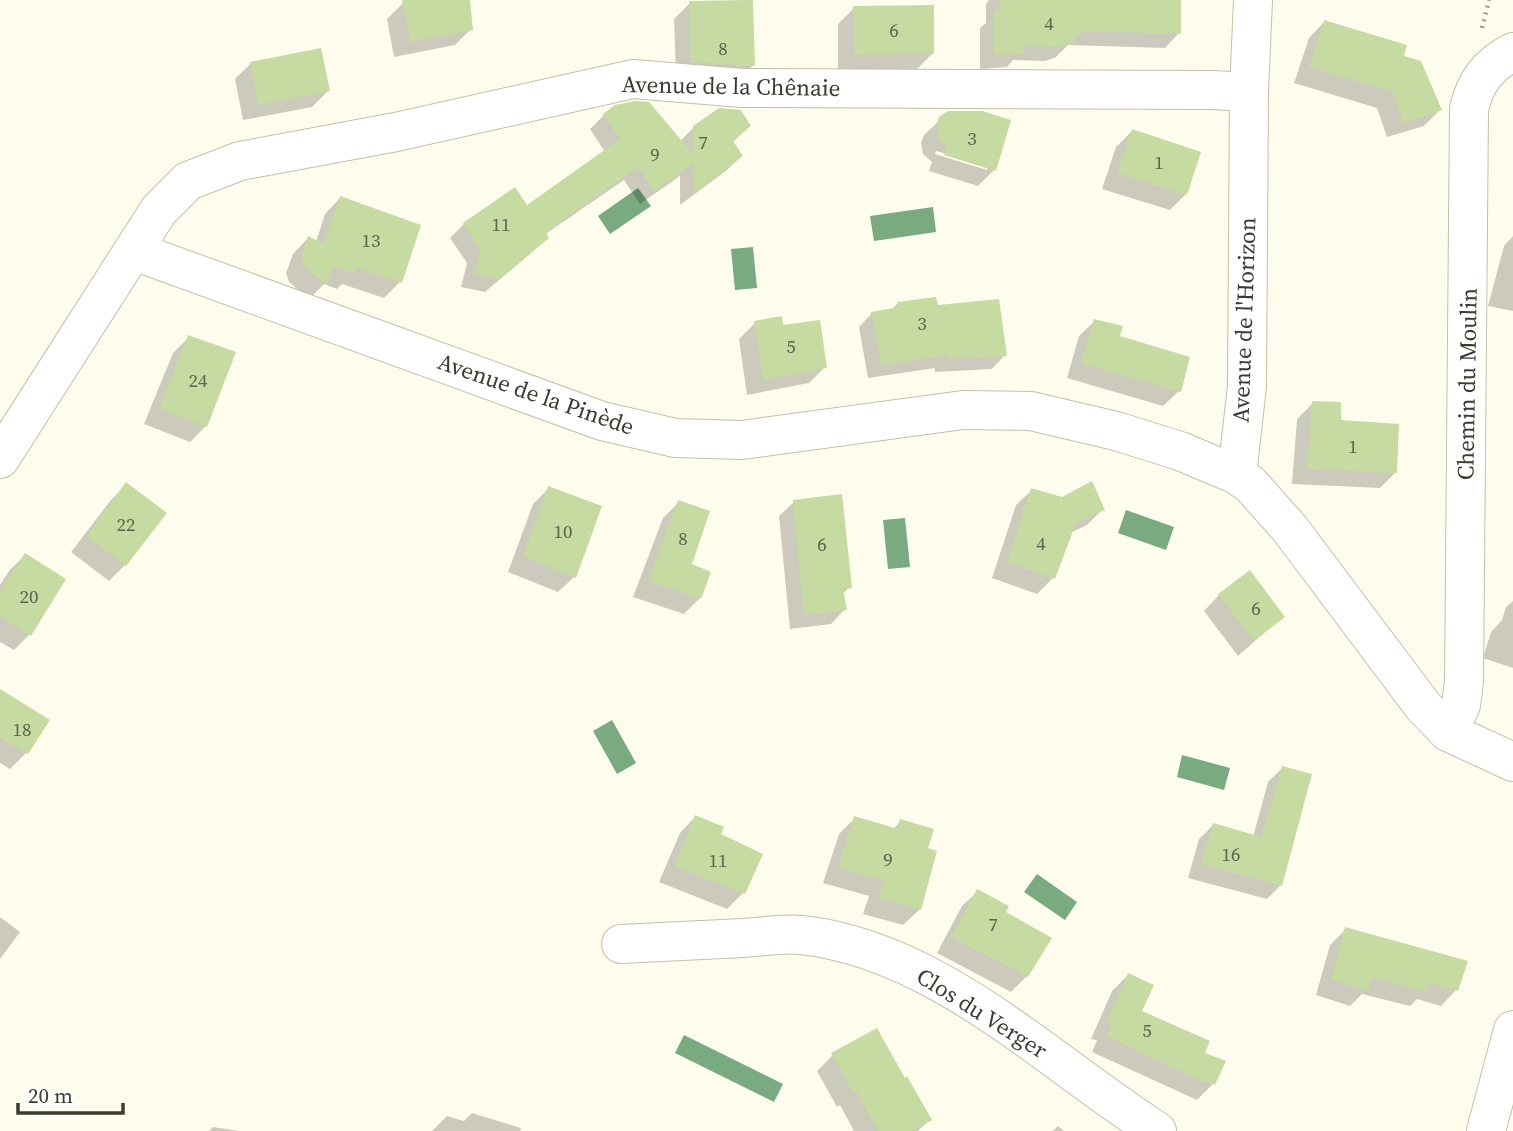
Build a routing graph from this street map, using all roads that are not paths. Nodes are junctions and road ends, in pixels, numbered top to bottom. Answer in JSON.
{"nodes":[{"id":1,"x":1253,"y":0,"type":"edge"},
{"id":2,"x":1513,"y":52,"type":"edge"},
{"id":3,"x":1249,"y":92,"type":"junction"},
{"id":4,"x":134,"y":251,"type":"junction"},
{"id":5,"x":0,"y":459,"type":"edge"},
{"id":6,"x":1237,"y":475,"type":"junction"},
{"id":7,"x":1448,"y":732,"type":"junction"},
{"id":8,"x":1513,"y":762,"type":"edge"},
{"id":9,"x":621,"y":944,"type":"dead end"},
{"id":10,"x":1513,"y":1030,"type":"edge"},
{"id":11,"x":1157,"y":1131,"type":"edge"},
{"id":12,"x":1486,"y":1131,"type":"edge"}],
"edges":[{"from":1,"to":3,"type":"street","name":"Avenue de l'Horizon"},
{"from":2,"to":7,"type":"street","name":"Chemin du Moulin"},
{"from":3,"to":4,"type":"street","name":"Avenue de la Chênaie"},
{"from":3,"to":6,"type":"street","name":"Avenue de l'Horizon"},
{"from":4,"to":5,"type":"street","name":"Avenue de la Chênaie"},
{"from":4,"to":6,"type":"street","name":"Avenue de la Pinède"},
{"from":6,"to":7,"type":"street"},
{"from":7,"to":8,"type":"street"},
{"from":9,"to":11,"type":"street","name":"Clos du Verger"},
{"from":10,"to":12,"type":"street"}]}
